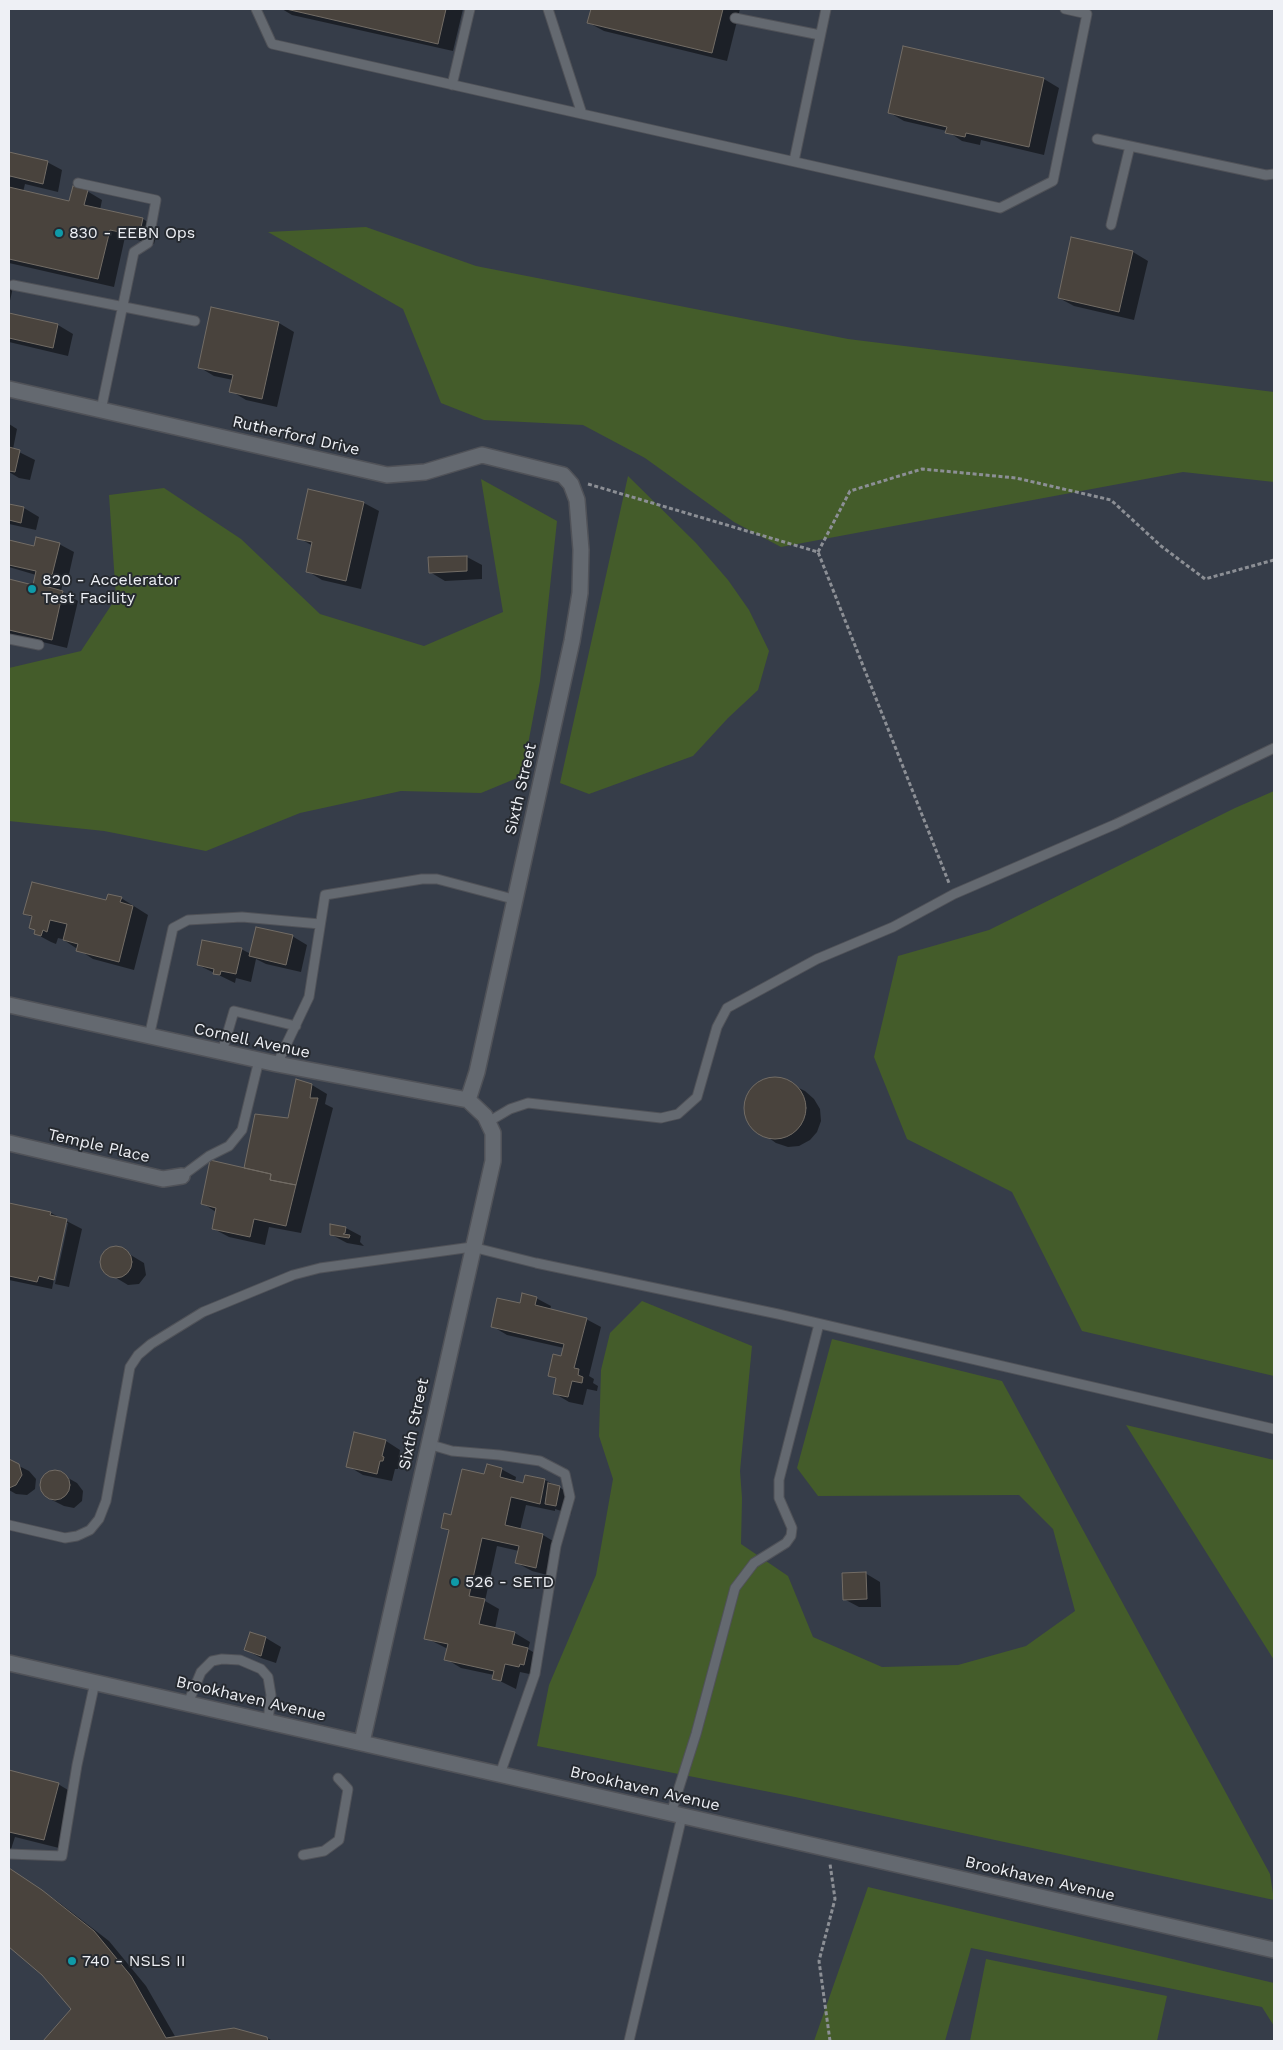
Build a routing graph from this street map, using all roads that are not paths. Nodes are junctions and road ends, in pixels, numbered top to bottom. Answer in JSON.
{"nodes":[{"id":1,"x":256,"y":9,"type":"edge"},
{"id":2,"x":470,"y":9,"type":"edge"},
{"id":3,"x":548,"y":9,"type":"edge"},
{"id":4,"x":826,"y":9,"type":"edge"},
{"id":5,"x":1065,"y":9,"type":"edge"},
{"id":6,"x":735,"y":18,"type":"dead end"},
{"id":7,"x":820,"y":35,"type":"junction"},
{"id":8,"x":452,"y":84,"type":"junction"},
{"id":9,"x":582,"y":114,"type":"junction"},
{"id":10,"x":1097,"y":139,"type":"dead end"},
{"id":11,"x":1130,"y":146,"type":"junction"},
{"id":12,"x":794,"y":161,"type":"junction"},
{"id":13,"x":1274,"y":174,"type":"edge"},
{"id":14,"x":78,"y":183,"type":"dead end"},
{"id":15,"x":1111,"y":225,"type":"dead end"},
{"id":16,"x":13,"y":285,"type":"dead end"},
{"id":17,"x":122,"y":307,"type":"junction"},
{"id":18,"x":195,"y":321,"type":"dead end"},
{"id":19,"x":9,"y":389,"type":"edge"},
{"id":20,"x":100,"y":410,"type":"junction"},
{"id":21,"x":570,"y":481,"type":"joint"},
{"id":22,"x":9,"y":639,"type":"edge"},
{"id":23,"x":39,"y":646,"type":"dead end"},
{"id":24,"x":1274,"y":748,"type":"edge"},
{"id":25,"x":513,"y":899,"type":"junction"},
{"id":26,"x":320,"y":924,"type":"junction"},
{"id":27,"x":9,"y":1005,"type":"edge"},
{"id":28,"x":296,"y":1026,"type":"junction"},
{"id":29,"x":149,"y":1037,"type":"junction"},
{"id":30,"x":222,"y":1052,"type":"junction"},
{"id":31,"x":259,"y":1060,"type":"junction"},
{"id":32,"x":276,"y":1064,"type":"junction"},
{"id":33,"x":468,"y":1100,"type":"junction"},
{"id":34,"x":486,"y":1119,"type":"junction"},
{"id":35,"x":9,"y":1143,"type":"edge"},
{"id":36,"x":182,"y":1176,"type":"joint"},
{"id":37,"x":472,"y":1247,"type":"junction"},
{"id":38,"x":819,"y":1324,"type":"junction"},
{"id":39,"x":1274,"y":1428,"type":"edge"},
{"id":40,"x":428,"y":1444,"type":"junction"},
{"id":41,"x":9,"y":1525,"type":"edge"},
{"id":42,"x":9,"y":1663,"type":"edge"},
{"id":43,"x":95,"y":1682,"type":"junction"},
{"id":44,"x":188,"y":1703,"type":"junction"},
{"id":45,"x":268,"y":1721,"type":"junction"},
{"id":46,"x":362,"y":1742,"type":"junction"},
{"id":47,"x":500,"y":1774,"type":"junction"},
{"id":48,"x":338,"y":1778,"type":"dead end"},
{"id":49,"x":677,"y":1814,"type":"junction"},
{"id":50,"x":9,"y":1854,"type":"edge"},
{"id":51,"x":303,"y":1855,"type":"dead end"},
{"id":52,"x":1274,"y":1950,"type":"edge"},
{"id":53,"x":629,"y":2041,"type":"edge"}],
"edges":[{"from":1,"to":8,"type":"lane"},
{"from":2,"to":8,"type":"lane"},
{"from":3,"to":9,"type":"lane"},
{"from":4,"to":7,"type":"lane"},
{"from":5,"to":12,"type":"lane"},
{"from":6,"to":7,"type":"lane"},
{"from":7,"to":12,"type":"lane"},
{"from":8,"to":9,"type":"lane"},
{"from":9,"to":12,"type":"lane"},
{"from":10,"to":11,"type":"lane"},
{"from":11,"to":13,"type":"lane"},
{"from":11,"to":15,"type":"lane"},
{"from":14,"to":17,"type":"lane"},
{"from":16,"to":17,"type":"lane"},
{"from":17,"to":18,"type":"lane"},
{"from":17,"to":20,"type":"lane"},
{"from":19,"to":20,"type":"street","name":"Rutherford Drive"},
{"from":20,"to":21,"type":"street","name":"Rutherford Drive"},
{"from":21,"to":25,"type":"street","name":"Sixth Street"},
{"from":22,"to":23,"type":"lane"},
{"from":24,"to":34,"type":"lane"},
{"from":25,"to":26,"type":"lane"},
{"from":25,"to":33,"type":"street","name":"Sixth Street"},
{"from":26,"to":28,"type":"lane"},
{"from":26,"to":29,"type":"lane"},
{"from":27,"to":29,"type":"street","name":"Cornell Avenue"},
{"from":28,"to":30,"type":"lane"},
{"from":28,"to":32,"type":"lane"},
{"from":29,"to":30,"type":"street","name":"Cornell Avenue"},
{"from":30,"to":31,"type":"street","name":"Cornell Avenue"},
{"from":31,"to":32,"type":"street","name":"Cornell Avenue"},
{"from":31,"to":36,"type":"lane"},
{"from":32,"to":33,"type":"street","name":"Cornell Avenue"},
{"from":33,"to":34,"type":"street"},
{"from":34,"to":37,"type":"street","name":"Sixth Street"},
{"from":35,"to":36,"type":"street","name":"Temple Place"},
{"from":37,"to":38,"type":"lane"},
{"from":37,"to":40,"type":"street","name":"Sixth Street"},
{"from":37,"to":41,"type":"lane"},
{"from":38,"to":39,"type":"lane"},
{"from":38,"to":49,"type":"lane"},
{"from":40,"to":46,"type":"street","name":"Sixth Street"},
{"from":40,"to":47,"type":"lane"},
{"from":42,"to":43,"type":"street","name":"Brookhaven Avenue"},
{"from":43,"to":44,"type":"street","name":"Brookhaven Avenue"},
{"from":43,"to":50,"type":"lane"},
{"from":44,"to":45,"type":"street","name":"Brookhaven Avenue"},
{"from":44,"to":45,"type":"lane"},
{"from":45,"to":46,"type":"street","name":"Brookhaven Avenue"},
{"from":46,"to":47,"type":"street","name":"Brookhaven Avenue"},
{"from":47,"to":49,"type":"street","name":"Brookhaven Avenue"},
{"from":48,"to":51,"type":"lane"},
{"from":49,"to":52,"type":"street","name":"Brookhaven Avenue"},
{"from":49,"to":53,"type":"lane"}]}
